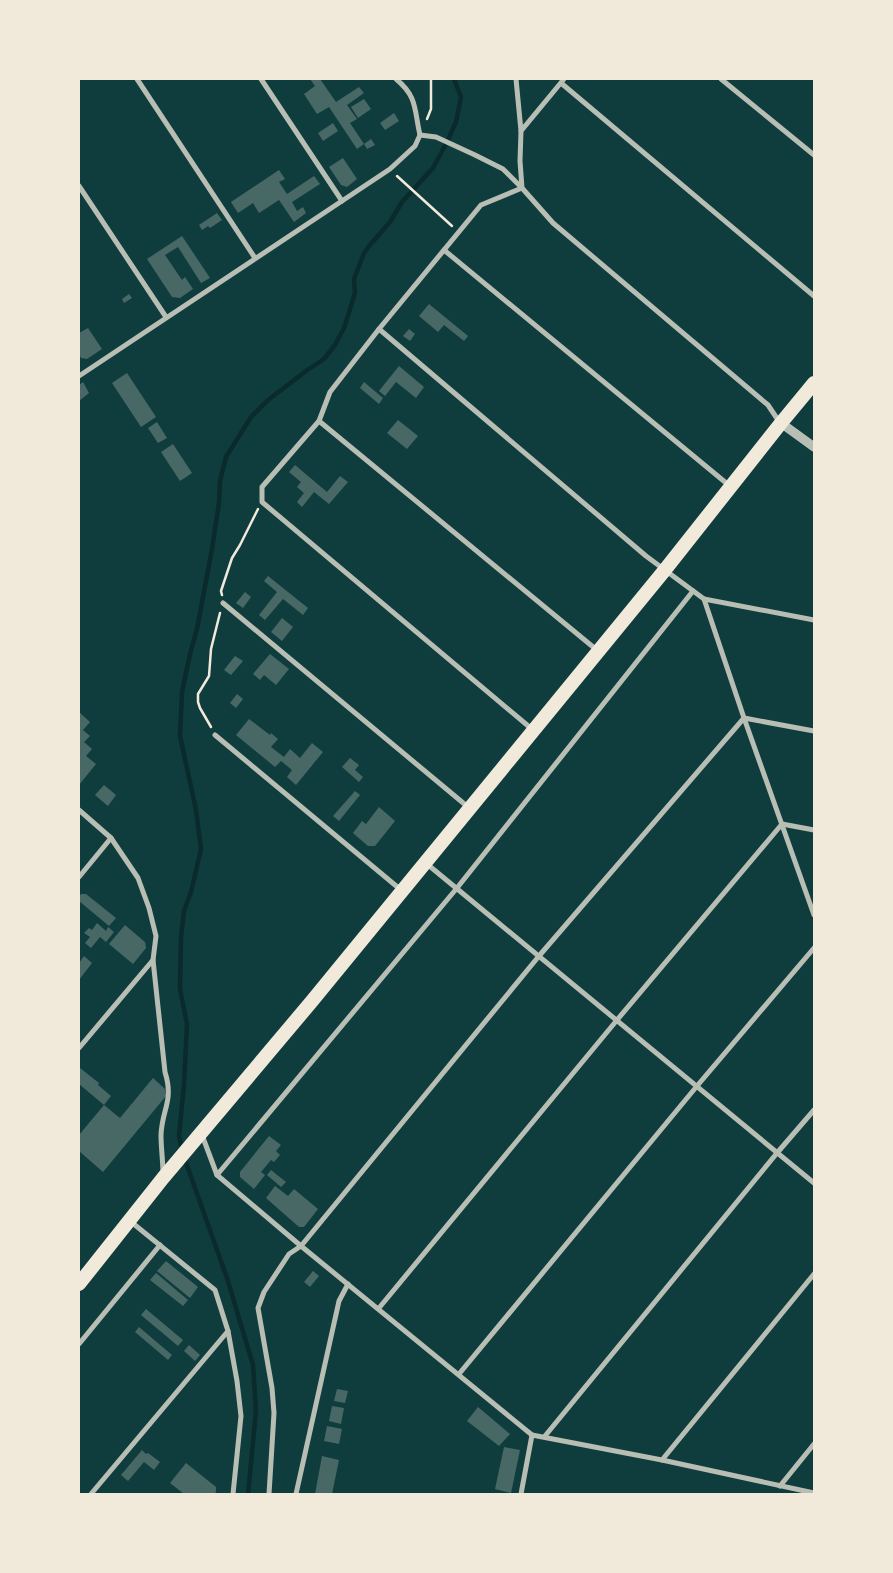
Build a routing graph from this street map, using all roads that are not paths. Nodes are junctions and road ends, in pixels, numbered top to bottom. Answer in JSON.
{"nodes":[{"id":1,"x":137,"y":79,"type":"edge"},
{"id":2,"x":261,"y":79,"type":"edge"},
{"id":3,"x":396,"y":79,"type":"edge"},
{"id":4,"x":516,"y":79,"type":"edge"},
{"id":5,"x":721,"y":79,"type":"edge"},
{"id":6,"x":562,"y":81,"type":"edge"},
{"id":7,"x":521,"y":131,"type":"junction"},
{"id":8,"x":420,"y":135,"type":"junction"},
{"id":9,"x":814,"y":155,"type":"edge"},
{"id":10,"x":79,"y":186,"type":"edge"},
{"id":11,"x":522,"y":188,"type":"junction"},
{"id":12,"x":342,"y":201,"type":"junction"},
{"id":13,"x":444,"y":250,"type":"junction"},
{"id":14,"x":255,"y":258,"type":"junction"},
{"id":15,"x":814,"y":296,"type":"edge"},
{"id":16,"x":166,"y":317,"type":"junction"},
{"id":17,"x":379,"y":330,"type":"junction"},
{"id":18,"x":79,"y":376,"type":"edge"},
{"id":19,"x":814,"y":383,"type":"edge"},
{"id":20,"x":319,"y":421,"type":"junction"},
{"id":21,"x":780,"y":423,"type":"junction"},
{"id":22,"x":814,"y":447,"type":"edge"},
{"id":23,"x":730,"y":487,"type":"junction"},
{"id":24,"x":664,"y":571,"type":"junction"},
{"id":25,"x":693,"y":591,"type":"junction"},
{"id":26,"x":704,"y":599,"type":"junction"},
{"id":27,"x":223,"y":603,"type":"road end"},
{"id":28,"x":814,"y":620,"type":"edge"},
{"id":29,"x":598,"y":651,"type":"junction"},
{"id":30,"x":744,"y":718,"type":"junction"},
{"id":31,"x":534,"y":730,"type":"junction"},
{"id":32,"x":814,"y":730,"type":"edge"},
{"id":33,"x":215,"y":735,"type":"road end"},
{"id":34,"x":470,"y":808,"type":"junction"},
{"id":35,"x":79,"y":810,"type":"edge"},
{"id":36,"x":782,"y":824,"type":"junction"},
{"id":37,"x":814,"y":830,"type":"edge"},
{"id":38,"x":111,"y":838,"type":"junction"},
{"id":39,"x":425,"y":863,"type":"junction"},
{"id":40,"x":79,"y":876,"type":"edge"},
{"id":41,"x":457,"y":888,"type":"junction"},
{"id":42,"x":402,"y":890,"type":"junction"},
{"id":43,"x":814,"y":915,"type":"edge"},
{"id":44,"x":814,"y":948,"type":"edge"},
{"id":45,"x":539,"y":956,"type":"junction"},
{"id":46,"x":153,"y":960,"type":"junction"},
{"id":47,"x":616,"y":1020,"type":"junction"},
{"id":48,"x":79,"y":1048,"type":"edge"},
{"id":49,"x":697,"y":1086,"type":"junction"},
{"id":50,"x":814,"y":1110,"type":"edge"},
{"id":51,"x":197,"y":1137,"type":"junction"},
{"id":52,"x":777,"y":1152,"type":"junction"},
{"id":53,"x":218,"y":1175,"type":"junction"},
{"id":54,"x":164,"y":1178,"type":"junction"},
{"id":55,"x":814,"y":1183,"type":"edge"},
{"id":56,"x":130,"y":1221,"type":"junction"},
{"id":57,"x":160,"y":1245,"type":"junction"},
{"id":58,"x":301,"y":1246,"type":"junction"},
{"id":59,"x":814,"y":1274,"type":"edge"},
{"id":60,"x":79,"y":1284,"type":"edge"},
{"id":61,"x":348,"y":1284,"type":"junction"},
{"id":62,"x":379,"y":1308,"type":"junction"},
{"id":63,"x":228,"y":1330,"type":"junction"},
{"id":64,"x":79,"y":1344,"type":"edge"},
{"id":65,"x":459,"y":1374,"type":"junction"},
{"id":66,"x":532,"y":1435,"type":"junction"},
{"id":67,"x":545,"y":1436,"type":"junction"},
{"id":68,"x":814,"y":1444,"type":"edge"},
{"id":69,"x":662,"y":1460,"type":"junction"},
{"id":70,"x":780,"y":1486,"type":"junction"},
{"id":71,"x":233,"y":1487,"type":"junction"},
{"id":72,"x":814,"y":1493,"type":"edge"},
{"id":73,"x":91,"y":1494,"type":"edge"},
{"id":74,"x":227,"y":1494,"type":"edge"},
{"id":75,"x":233,"y":1494,"type":"edge"},
{"id":76,"x":269,"y":1494,"type":"edge"},
{"id":77,"x":296,"y":1494,"type":"edge"},
{"id":78,"x":521,"y":1494,"type":"edge"}],
"edges":[{"from":1,"to":14,"type":"street"},
{"from":2,"to":12,"type":"street"},
{"from":3,"to":8,"type":"street"},
{"from":4,"to":7,"type":"street"},
{"from":5,"to":9,"type":"street"},
{"from":6,"to":7,"type":"street"},
{"from":6,"to":15,"type":"street"},
{"from":7,"to":11,"type":"street"},
{"from":8,"to":11,"type":"street"},
{"from":8,"to":12,"type":"street"},
{"from":10,"to":16,"type":"street"},
{"from":11,"to":13,"type":"street"},
{"from":11,"to":21,"type":"street"},
{"from":12,"to":14,"type":"street"},
{"from":13,"to":17,"type":"street"},
{"from":13,"to":23,"type":"street"},
{"from":14,"to":16,"type":"street"},
{"from":16,"to":18,"type":"street"},
{"from":17,"to":20,"type":"street"},
{"from":17,"to":24,"type":"street"},
{"from":19,"to":21,"type":"highway"},
{"from":20,"to":29,"type":"street"},
{"from":20,"to":31,"type":"street"},
{"from":21,"to":22,"type":"street"},
{"from":21,"to":23,"type":"highway"},
{"from":23,"to":24,"type":"highway"},
{"from":24,"to":25,"type":"street"},
{"from":24,"to":29,"type":"highway"},
{"from":25,"to":26,"type":"street"},
{"from":25,"to":41,"type":"street"},
{"from":26,"to":28,"type":"street"},
{"from":26,"to":30,"type":"street"},
{"from":27,"to":34,"type":"street"},
{"from":29,"to":31,"type":"highway"},
{"from":30,"to":32,"type":"street"},
{"from":30,"to":36,"type":"street"},
{"from":30,"to":45,"type":"street"},
{"from":31,"to":34,"type":"highway"},
{"from":33,"to":42,"type":"street"},
{"from":34,"to":39,"type":"highway"},
{"from":35,"to":38,"type":"street"},
{"from":36,"to":37,"type":"street"},
{"from":36,"to":43,"type":"street"},
{"from":36,"to":47,"type":"street"},
{"from":38,"to":40,"type":"street"},
{"from":38,"to":46,"type":"street"},
{"from":39,"to":41,"type":"street"},
{"from":39,"to":42,"type":"highway"},
{"from":41,"to":45,"type":"street"},
{"from":41,"to":53,"type":"street"},
{"from":42,"to":51,"type":"highway"},
{"from":44,"to":49,"type":"street"},
{"from":45,"to":47,"type":"street"},
{"from":45,"to":58,"type":"street"},
{"from":46,"to":48,"type":"street"},
{"from":46,"to":54,"type":"street"},
{"from":47,"to":49,"type":"street"},
{"from":47,"to":62,"type":"street"},
{"from":49,"to":52,"type":"street"},
{"from":49,"to":65,"type":"street"},
{"from":50,"to":52,"type":"street"},
{"from":51,"to":53,"type":"street"},
{"from":51,"to":54,"type":"highway"},
{"from":52,"to":55,"type":"street"},
{"from":52,"to":67,"type":"street"},
{"from":53,"to":58,"type":"street"},
{"from":54,"to":56,"type":"highway"},
{"from":56,"to":57,"type":"street"},
{"from":56,"to":60,"type":"highway"},
{"from":57,"to":63,"type":"street"},
{"from":57,"to":64,"type":"street"},
{"from":58,"to":61,"type":"street"},
{"from":58,"to":76,"type":"street"},
{"from":59,"to":69,"type":"street"},
{"from":61,"to":62,"type":"street"},
{"from":61,"to":77,"type":"street"},
{"from":62,"to":65,"type":"street"},
{"from":63,"to":71,"type":"street"},
{"from":63,"to":73,"type":"street"},
{"from":65,"to":66,"type":"street"},
{"from":66,"to":67,"type":"street"},
{"from":66,"to":78,"type":"street"},
{"from":67,"to":69,"type":"street"},
{"from":68,"to":70,"type":"street"},
{"from":69,"to":70,"type":"street"},
{"from":70,"to":72,"type":"street"},
{"from":71,"to":74,"type":"street"},
{"from":71,"to":75,"type":"street"}]}
